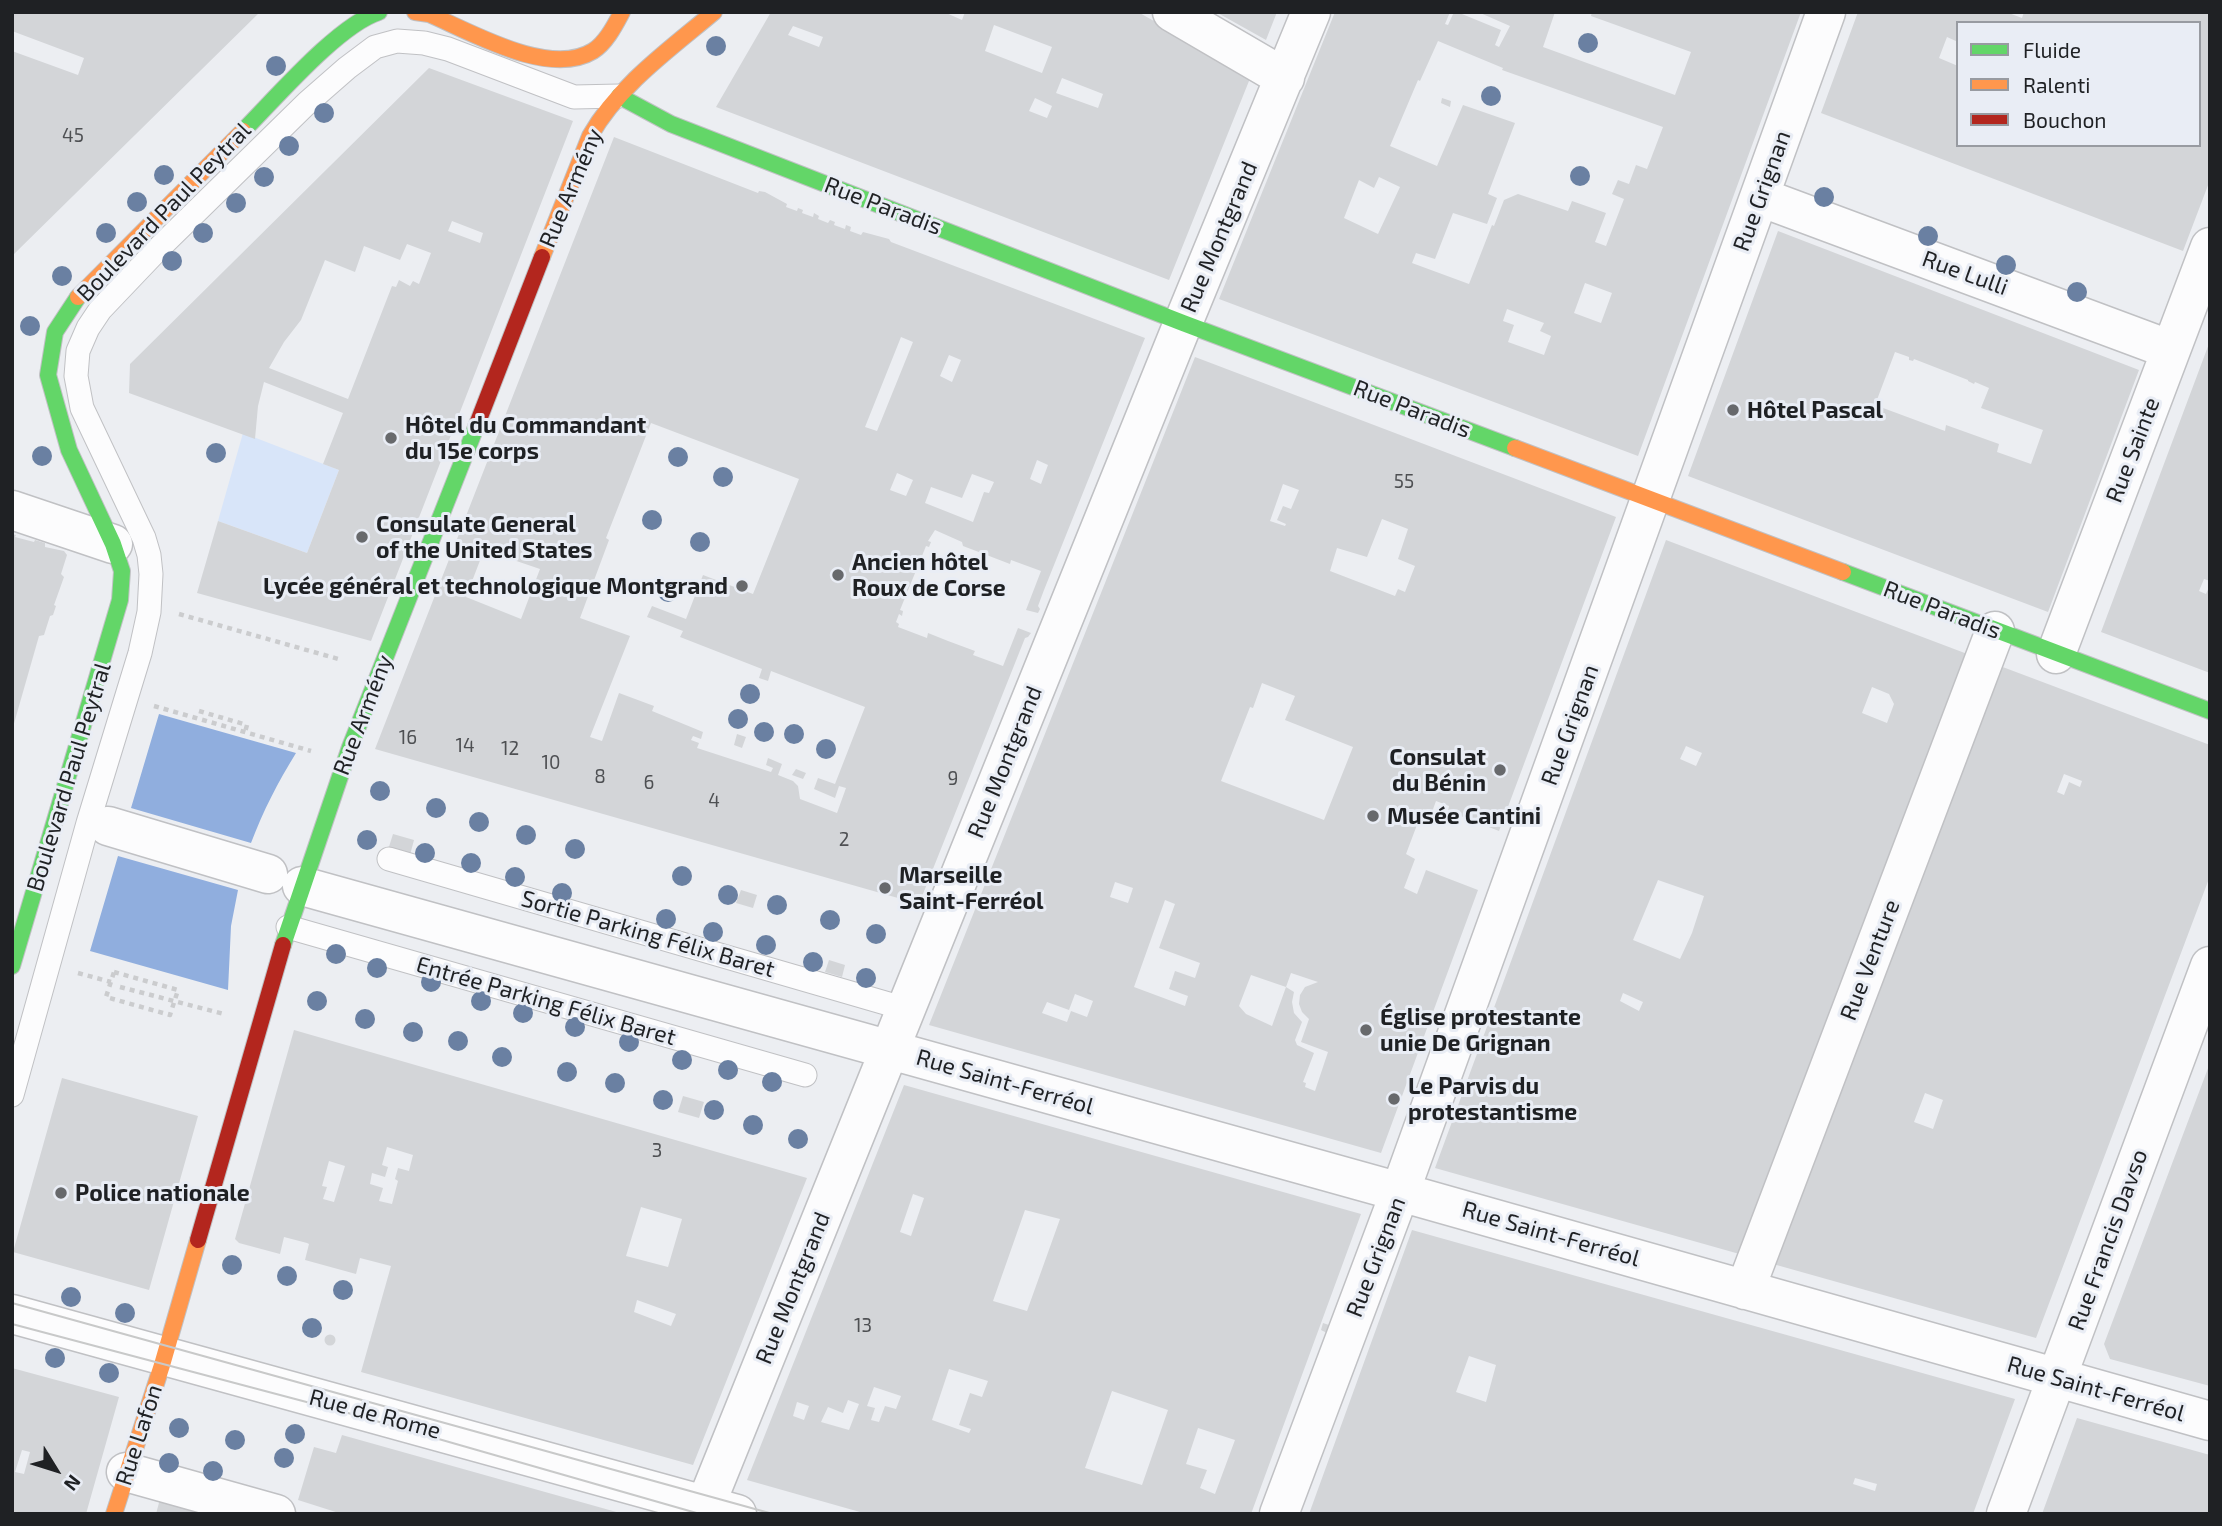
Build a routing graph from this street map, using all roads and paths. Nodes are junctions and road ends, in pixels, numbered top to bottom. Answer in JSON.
{"nodes":[{"id":1,"x":415,"y":12,"type":"edge"},
{"id":2,"x":622,"y":12,"type":"edge"},
{"id":3,"x":713,"y":12,"type":"edge"},
{"id":4,"x":1171,"y":12,"type":"edge"},
{"id":5,"x":1311,"y":12,"type":"edge"},
{"id":6,"x":1826,"y":12,"type":"edge"},
{"id":7,"x":367,"y":14,"type":"edge"},
{"id":8,"x":1285,"y":78,"type":"junction"},
{"id":9,"x":615,"y":91,"type":"junction"},
{"id":10,"x":1760,"y":197,"type":"junction"},
{"id":11,"x":2207,"y":265,"type":"edge"},
{"id":12,"x":1183,"y":323,"type":"junction"},
{"id":13,"x":2171,"y":349,"type":"junction"},
{"id":14,"x":1652,"y":499,"type":"junction"},
{"id":15,"x":12,"y":510,"type":"edge"},
{"id":16,"x":113,"y":544,"type":"junction"},
{"id":17,"x":168,"y":611,"type":"dead end"},
{"id":18,"x":1995,"y":631,"type":"junction"},
{"id":19,"x":2056,"y":654,"type":"junction"},
{"id":20,"x":351,"y":663,"type":"dead end"},
{"id":21,"x":143,"y":702,"type":"dead end"},
{"id":22,"x":199,"y":711,"type":"dead end"},
{"id":23,"x":2210,"y":711,"type":"edge"},
{"id":24,"x":245,"y":732,"type":"junction"},
{"id":25,"x":322,"y":754,"type":"dead end"},
{"id":26,"x":108,"y":826,"type":"dead end"},
{"id":27,"x":389,"y":859,"type":"dead end"},
{"id":28,"x":285,"y":880,"type":"junction"},
{"id":29,"x":288,"y":927,"type":"junction"},
{"id":30,"x":12,"y":966,"type":"edge"},
{"id":31,"x":67,"y":970,"type":"dead end"},
{"id":32,"x":2207,"y":980,"type":"edge"},
{"id":33,"x":111,"y":982,"type":"junction"},
{"id":34,"x":120,"y":988,"type":"dead end"},
{"id":35,"x":174,"y":1001,"type":"junction"},
{"id":36,"x":906,"y":1009,"type":"junction"},
{"id":37,"x":237,"y":1017,"type":"dead end"},
{"id":38,"x":891,"y":1051,"type":"junction"},
{"id":39,"x":805,"y":1075,"type":"dead end"},
{"id":40,"x":12,"y":1095,"type":"edge"},
{"id":41,"x":1400,"y":1192,"type":"junction"},
{"id":42,"x":1745,"y":1290,"type":"junction"},
{"id":43,"x":12,"y":1314,"type":"edge"},
{"id":44,"x":164,"y":1356,"type":"junction"},
{"id":45,"x":2057,"y":1378,"type":"junction"},
{"id":46,"x":2210,"y":1421,"type":"edge"},
{"id":47,"x":126,"y":1472,"type":"junction"},
{"id":48,"x":715,"y":1511,"type":"edge"},
{"id":49,"x":114,"y":1514,"type":"edge"},
{"id":50,"x":276,"y":1514,"type":"edge"},
{"id":51,"x":1279,"y":1514,"type":"edge"},
{"id":52,"x":2006,"y":1514,"type":"edge"}],
"edges":[{"from":1,"to":2,"type":"street"},
{"from":3,"to":9,"type":"street","name":"Rue Armény"},
{"from":4,"to":8,"type":"street"},
{"from":5,"to":8,"type":"street","name":"Rue Montgrand"},
{"from":6,"to":10,"type":"street","name":"Rue Grignan"},
{"from":7,"to":16,"type":"street","name":"Boulevard Paul Peytral"},
{"from":8,"to":12,"type":"street","name":"Rue Montgrand"},
{"from":9,"to":12,"type":"street","name":"Rue Paradis"},
{"from":9,"to":28,"type":"street","name":"Rue Armény"},
{"from":9,"to":40,"type":"lane"},
{"from":10,"to":13,"type":"street","name":"Rue Lulli"},
{"from":10,"to":14,"type":"street","name":"Rue Grignan"},
{"from":11,"to":13,"type":"street","name":"Rue Sainte"},
{"from":12,"to":14,"type":"street","name":"Rue Paradis"},
{"from":12,"to":36,"type":"street","name":"Rue Montgrand"},
{"from":13,"to":19,"type":"street","name":"Rue Sainte"},
{"from":14,"to":18,"type":"street","name":"Rue Paradis"},
{"from":14,"to":41,"type":"street","name":"Rue Grignan"},
{"from":15,"to":16,"type":"street"},
{"from":16,"to":30,"type":"street","name":"Boulevard Paul Peytral"},
{"from":17,"to":20,"type":"path"},
{"from":18,"to":19,"type":"street","name":"Rue Paradis"},
{"from":18,"to":42,"type":"street","name":"Rue Venture"},
{"from":19,"to":23,"type":"street","name":"Rue Paradis"},
{"from":21,"to":24,"type":"path"},
{"from":22,"to":24,"type":"path"},
{"from":24,"to":25,"type":"path"},
{"from":26,"to":28,"type":"street","name":"Rue Saint-Ferréol"},
{"from":27,"to":36,"type":"lane","name":"Sortie Parking Félix Baret"},
{"from":28,"to":29,"type":"street","name":"Rue Armény"},
{"from":28,"to":38,"type":"street","name":"Rue Saint-Ferréol"},
{"from":29,"to":39,"type":"lane","name":"Entrée Parking Félix Baret"},
{"from":29,"to":44,"type":"street","name":"Rue Armény"},
{"from":31,"to":33,"type":"path"},
{"from":32,"to":45,"type":"street","name":"Rue Francis Davso"},
{"from":33,"to":35,"type":"path"},
{"from":33,"to":35,"type":"path"},
{"from":34,"to":35,"type":"path"},
{"from":35,"to":37,"type":"path"},
{"from":36,"to":38,"type":"street","name":"Rue Montgrand"},
{"from":38,"to":41,"type":"street","name":"Rue Saint-Ferréol"},
{"from":38,"to":48,"type":"street","name":"Rue Montgrand"},
{"from":41,"to":42,"type":"street","name":"Rue Saint-Ferréol"},
{"from":41,"to":51,"type":"street","name":"Rue Grignan"},
{"from":42,"to":45,"type":"street","name":"Rue Saint-Ferréol"},
{"from":43,"to":44,"type":"street","name":"Rue de Rome"},
{"from":44,"to":47,"type":"street","name":"Rue Lafon"},
{"from":44,"to":48,"type":"street","name":"Rue de Rome"},
{"from":45,"to":46,"type":"street","name":"Rue Saint-Ferréol"},
{"from":45,"to":52,"type":"street","name":"Rue Francis Davso"},
{"from":47,"to":49,"type":"street","name":"Rue Lafon"},
{"from":47,"to":50,"type":"street"}]}
